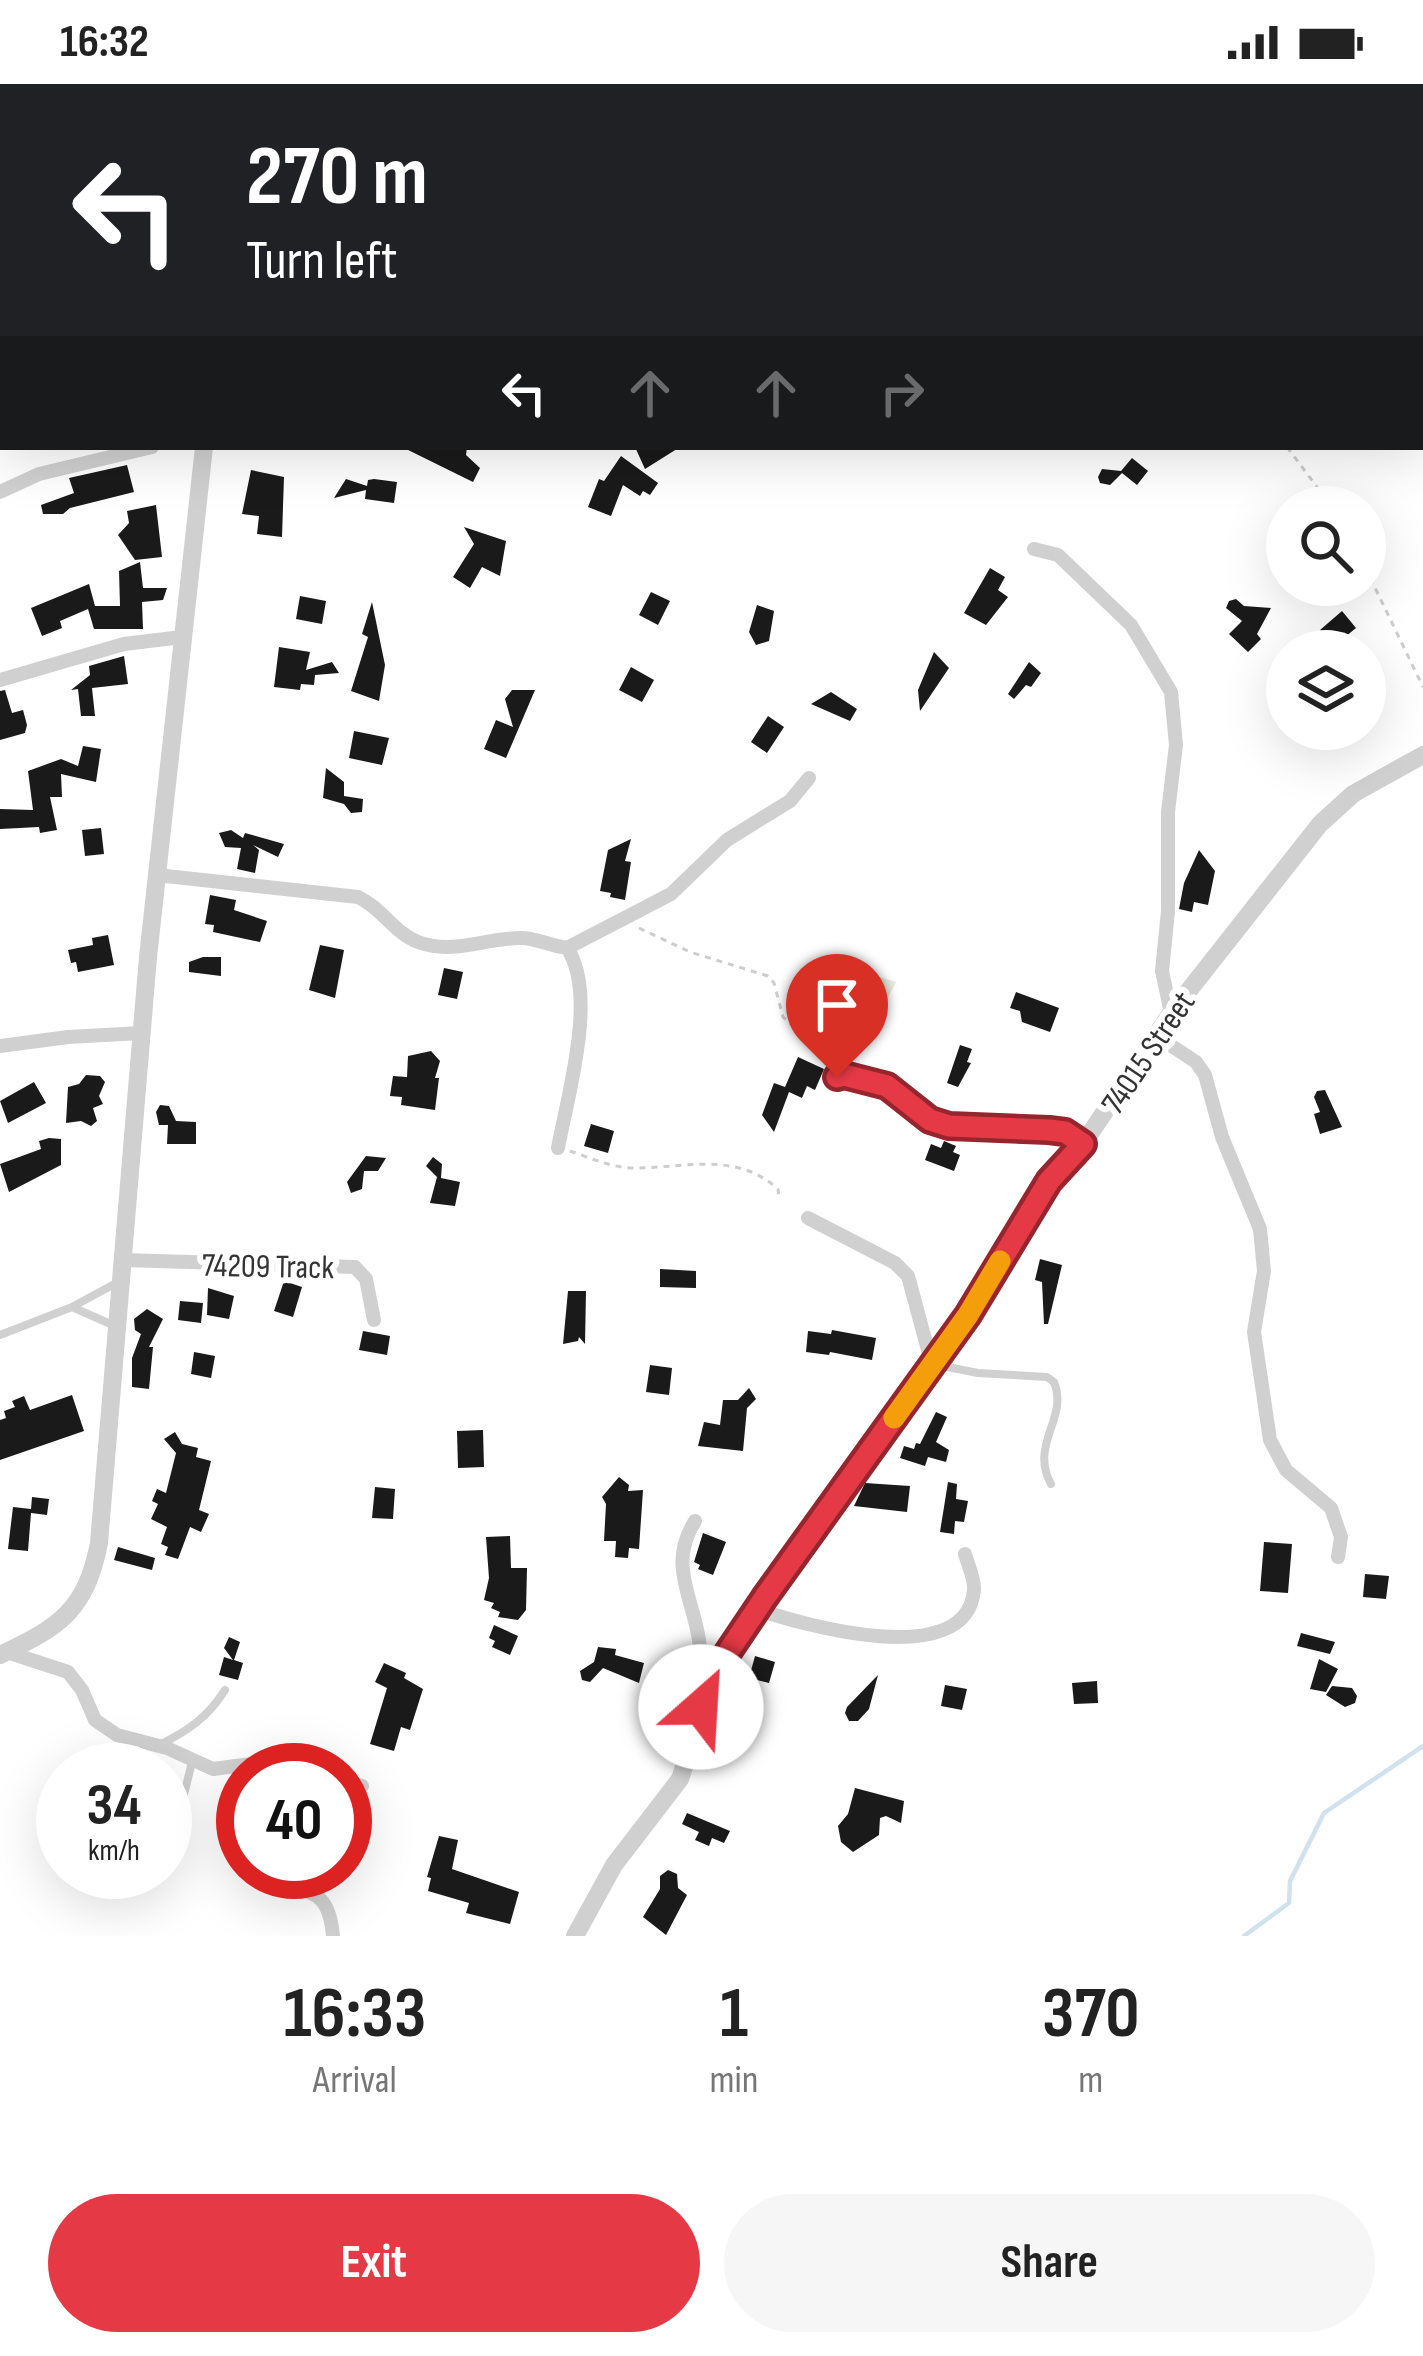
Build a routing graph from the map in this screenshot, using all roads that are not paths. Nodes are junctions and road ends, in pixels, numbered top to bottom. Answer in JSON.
{"nodes":[{"id":1,"x":139,"y":450,"type":"edge"},
{"id":2,"x":204,"y":450,"type":"edge"},
{"id":3,"x":0,"y":492,"type":"edge"},
{"id":4,"x":1034,"y":549,"type":"dead end"},
{"id":5,"x":182,"y":638,"type":"junction"},
{"id":6,"x":0,"y":680,"type":"edge"},
{"id":7,"x":1423,"y":754,"type":"edge"},
{"id":8,"x":809,"y":778,"type":"dead end"},
{"id":9,"x":157,"y":875,"type":"junction"},
{"id":10,"x":567,"y":948,"type":"junction"},
{"id":11,"x":1171,"y":1013,"type":"junction"},
{"id":12,"x":142,"y":1034,"type":"junction"},
{"id":13,"x":1155,"y":1035,"type":"junction"},
{"id":14,"x":0,"y":1046,"type":"edge"},
{"id":15,"x":841,"y":1076,"type":"road end"},
{"id":16,"x":1083,"y":1144,"type":"junction"},
{"id":17,"x":558,"y":1148,"type":"road end"},
{"id":18,"x":808,"y":1218,"type":"dead end"},
{"id":19,"x":123,"y":1259,"type":"junction"},
{"id":20,"x":122,"y":1280,"type":"junction"},
{"id":21,"x":72,"y":1307,"type":"junction"},
{"id":22,"x":374,"y":1321,"type":"dead end"},
{"id":23,"x":117,"y":1327,"type":"junction"},
{"id":24,"x":0,"y":1335,"type":"edge"},
{"id":25,"x":932,"y":1365,"type":"junction"},
{"id":26,"x":1052,"y":1484,"type":"dead end"},
{"id":27,"x":695,"y":1521,"type":"dead end"},
{"id":28,"x":964,"y":1554,"type":"dead end"},
{"id":29,"x":1338,"y":1557,"type":"dead end"},
{"id":30,"x":758,"y":1609,"type":"junction"},
{"id":31,"x":3,"y":1653,"type":"edge"},
{"id":32,"x":225,"y":1690,"type":"dead end"},
{"id":33,"x":701,"y":1707,"type":"junction"},
{"id":34,"x":152,"y":1743,"type":"edge"},
{"id":35,"x":163,"y":1743,"type":"edge"},
{"id":36,"x":192,"y":1762,"type":"edge"},
{"id":37,"x":216,"y":1769,"type":"edge"},
{"id":38,"x":323,"y":1899,"type":"edge"},
{"id":39,"x":333,"y":1936,"type":"edge"},
{"id":40,"x":575,"y":1936,"type":"edge"}],
"edges":[{"from":1,"to":3,"type":"street"},
{"from":2,"to":5,"type":"street"},
{"from":4,"to":11,"type":"street"},
{"from":5,"to":6,"type":"street"},
{"from":5,"to":9,"type":"street"},
{"from":7,"to":11,"type":"street","name":"74015 Street"},
{"from":8,"to":10,"type":"street"},
{"from":9,"to":10,"type":"street"},
{"from":9,"to":12,"type":"street"},
{"from":10,"to":17,"type":"street"},
{"from":11,"to":13,"type":"street","name":"74015 Street"},
{"from":12,"to":14,"type":"street"},
{"from":12,"to":19,"type":"street"},
{"from":13,"to":16,"type":"street","name":"74015 Street"},
{"from":13,"to":29,"type":"street"},
{"from":15,"to":16,"type":"street"},
{"from":16,"to":25,"type":"street","name":"74015 Street"},
{"from":18,"to":25,"type":"street"},
{"from":19,"to":20,"type":"street"},
{"from":19,"to":22,"type":"street","name":"74209 Track"},
{"from":20,"to":21,"type":"lane"},
{"from":20,"to":23,"type":"street"},
{"from":21,"to":23,"type":"lane"},
{"from":21,"to":24,"type":"lane"},
{"from":23,"to":31,"type":"street"},
{"from":25,"to":26,"type":"lane"},
{"from":25,"to":30,"type":"street","name":"74015 Street"},
{"from":27,"to":33,"type":"street"},
{"from":28,"to":30,"type":"street"},
{"from":30,"to":33,"type":"street","name":"74015 Street"},
{"from":31,"to":34,"type":"street"},
{"from":32,"to":35,"type":"lane"},
{"from":33,"to":40,"type":"street","name":"74015 Street"},
{"from":36,"to":37,"type":"street"},
{"from":38,"to":39,"type":"street"}]}
